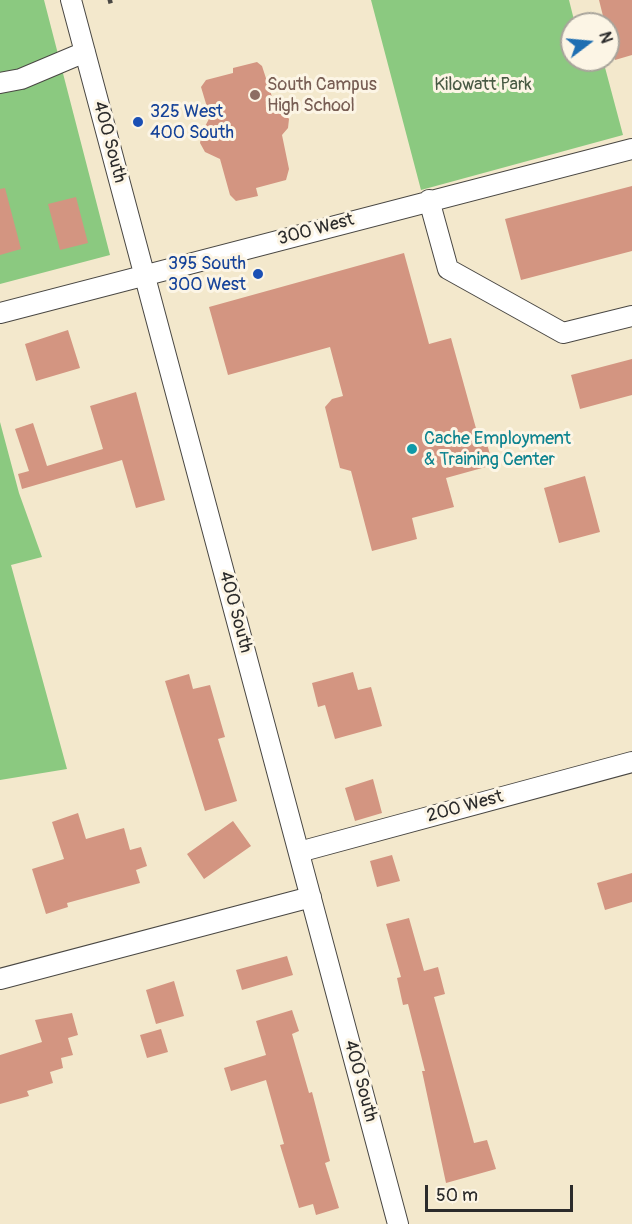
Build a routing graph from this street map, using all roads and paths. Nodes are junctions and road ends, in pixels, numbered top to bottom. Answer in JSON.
{"nodes":[{"id":1,"x":71,"y":0,"type":"edge"},
{"id":2,"x":116,"y":0,"type":"edge"},
{"id":3,"x":108,"y":2,"type":"dead end"},
{"id":4,"x":85,"y":52,"type":"junction"},
{"id":5,"x":0,"y":82,"type":"edge"},
{"id":6,"x":632,"y":149,"type":"edge"},
{"id":7,"x":429,"y":200,"type":"junction"},
{"id":8,"x":144,"y":274,"type":"junction"},
{"id":9,"x":0,"y":313,"type":"edge"},
{"id":10,"x":632,"y":316,"type":"edge"},
{"id":11,"x":632,"y":762,"type":"edge"},
{"id":12,"x":298,"y":852,"type":"junction"},
{"id":13,"x":311,"y":897,"type":"junction"},
{"id":14,"x":0,"y":979,"type":"edge"},
{"id":15,"x":398,"y":1224,"type":"edge"}],
"edges":[{"from":1,"to":4,"type":"street","name":"400 South"},
{"from":2,"to":3,"type":"path"},
{"from":4,"to":5,"type":"street"},
{"from":4,"to":8,"type":"street","name":"400 South"},
{"from":6,"to":7,"type":"street","name":"300 West"},
{"from":7,"to":8,"type":"street","name":"300 West"},
{"from":7,"to":10,"type":"street"},
{"from":8,"to":9,"type":"street","name":"300 West"},
{"from":8,"to":12,"type":"street","name":"400 South"},
{"from":11,"to":12,"type":"street","name":"200 West"},
{"from":12,"to":13,"type":"street","name":"400 South"},
{"from":13,"to":14,"type":"street"},
{"from":13,"to":15,"type":"street","name":"400 South"}]}
